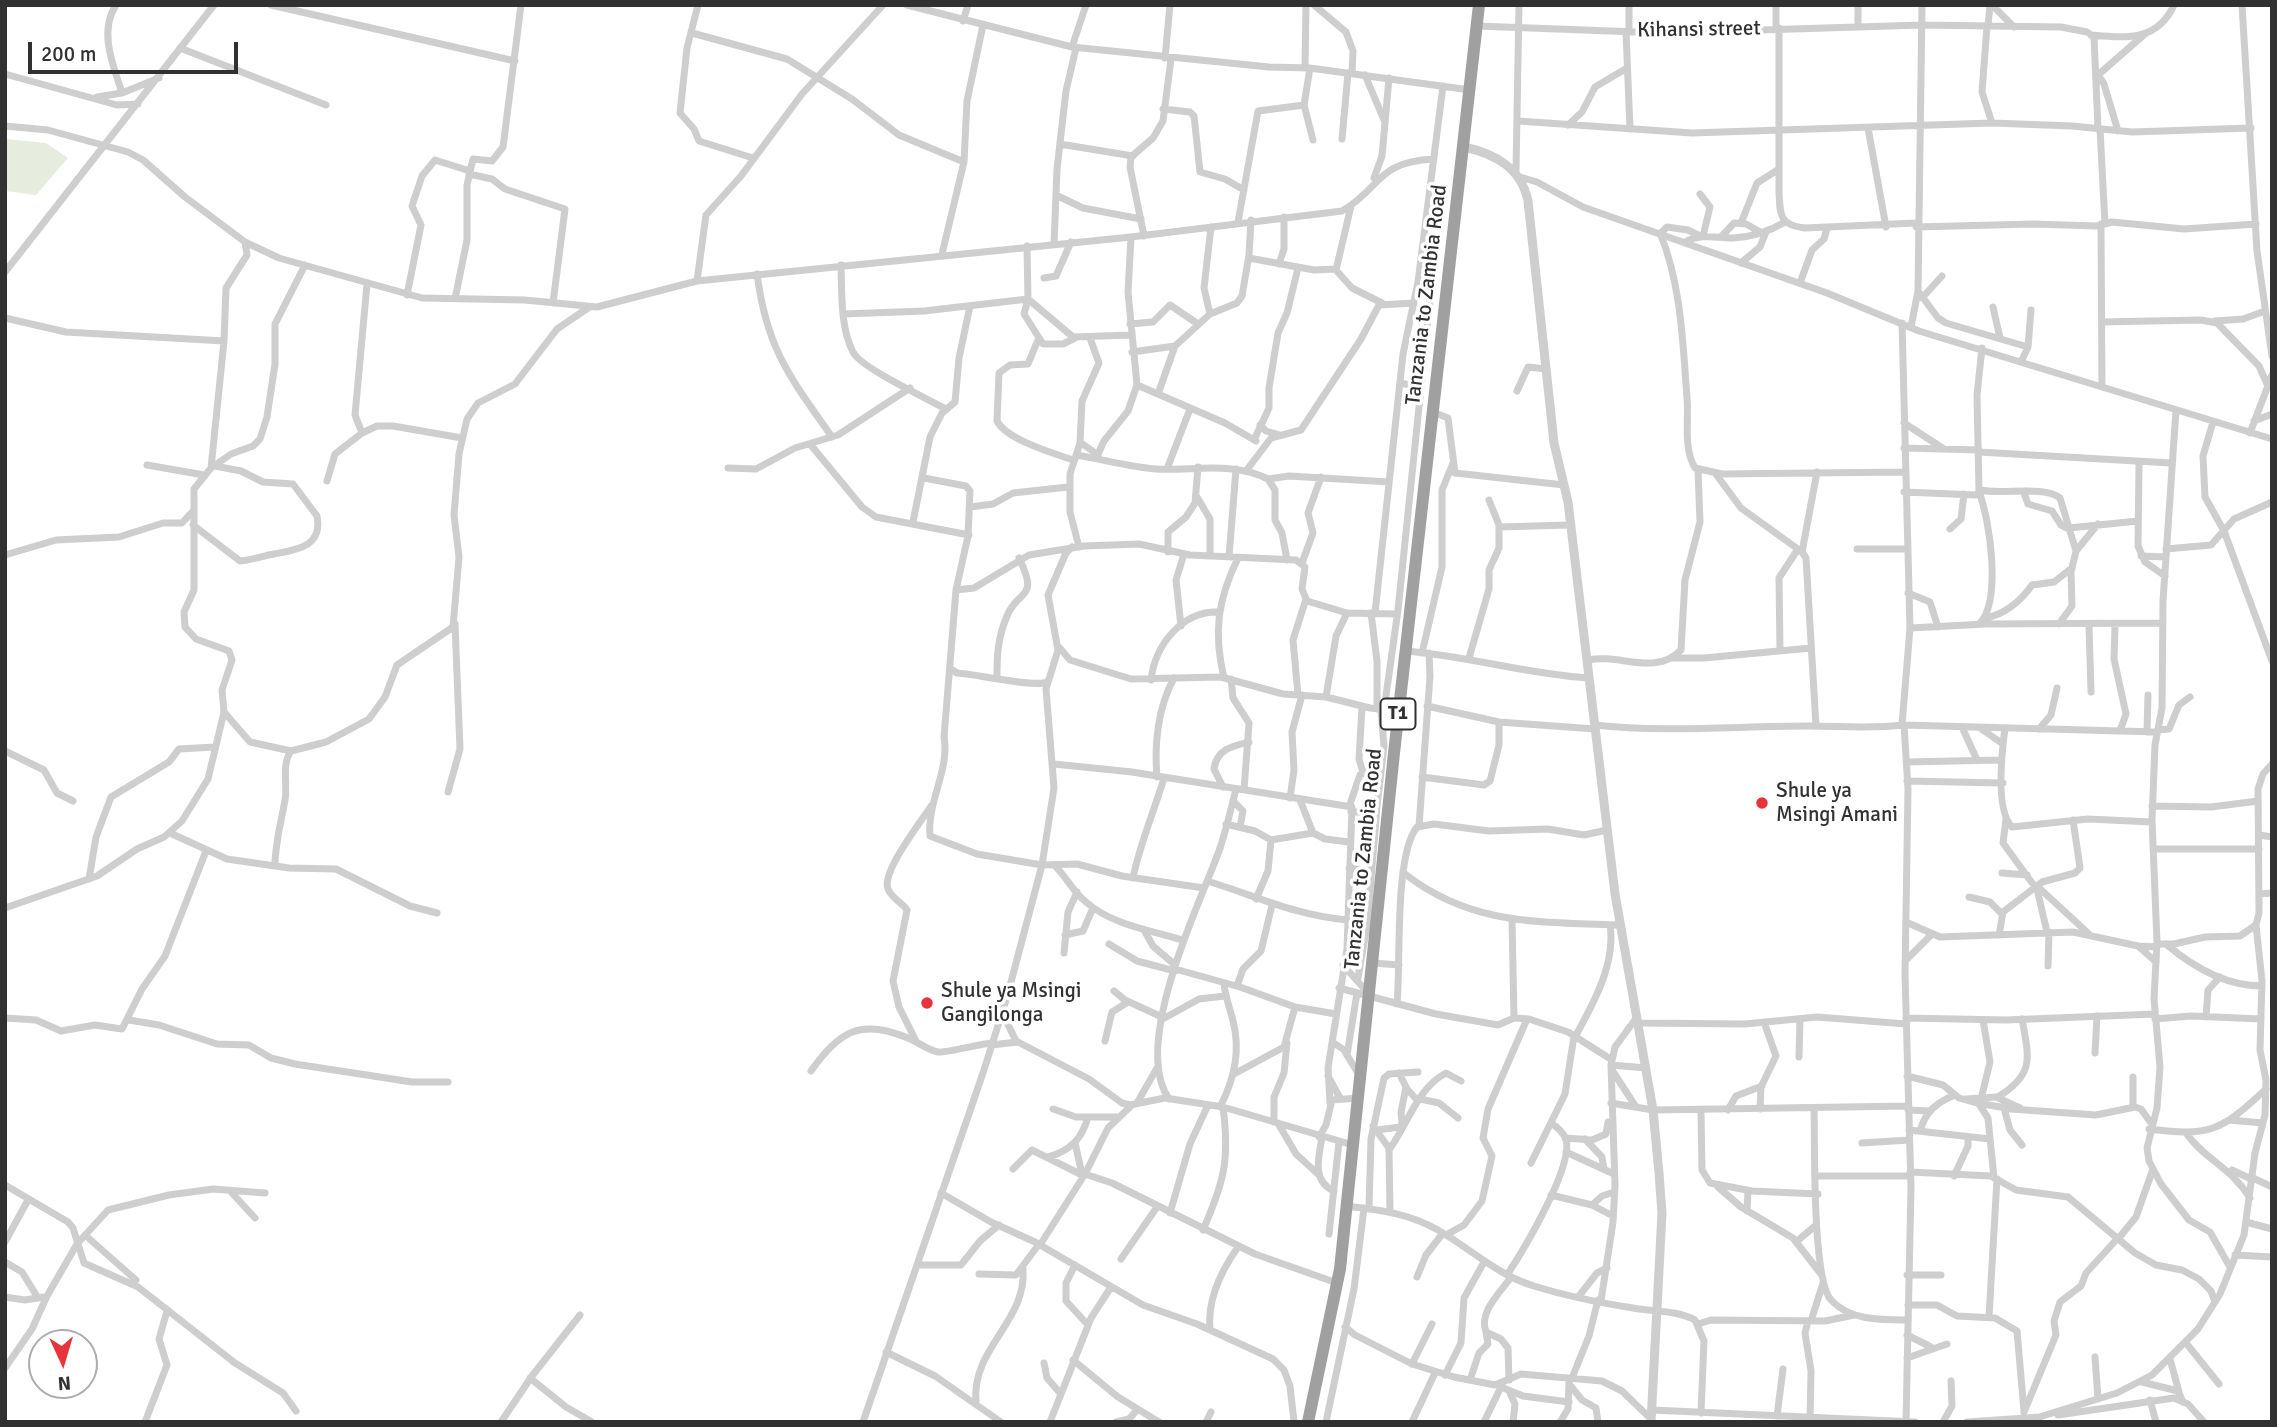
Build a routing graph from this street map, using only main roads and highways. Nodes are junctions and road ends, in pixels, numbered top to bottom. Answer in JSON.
{"nodes":[{"id":1,"x":1479,"y":5,"type":"edge"},
{"id":2,"x":1308,"y":1422,"type":"edge"}],
"edges":[{"from":1,"to":2,"type":"highway","name":"Tanzania to Zambia Road","number":"T1"}]}
